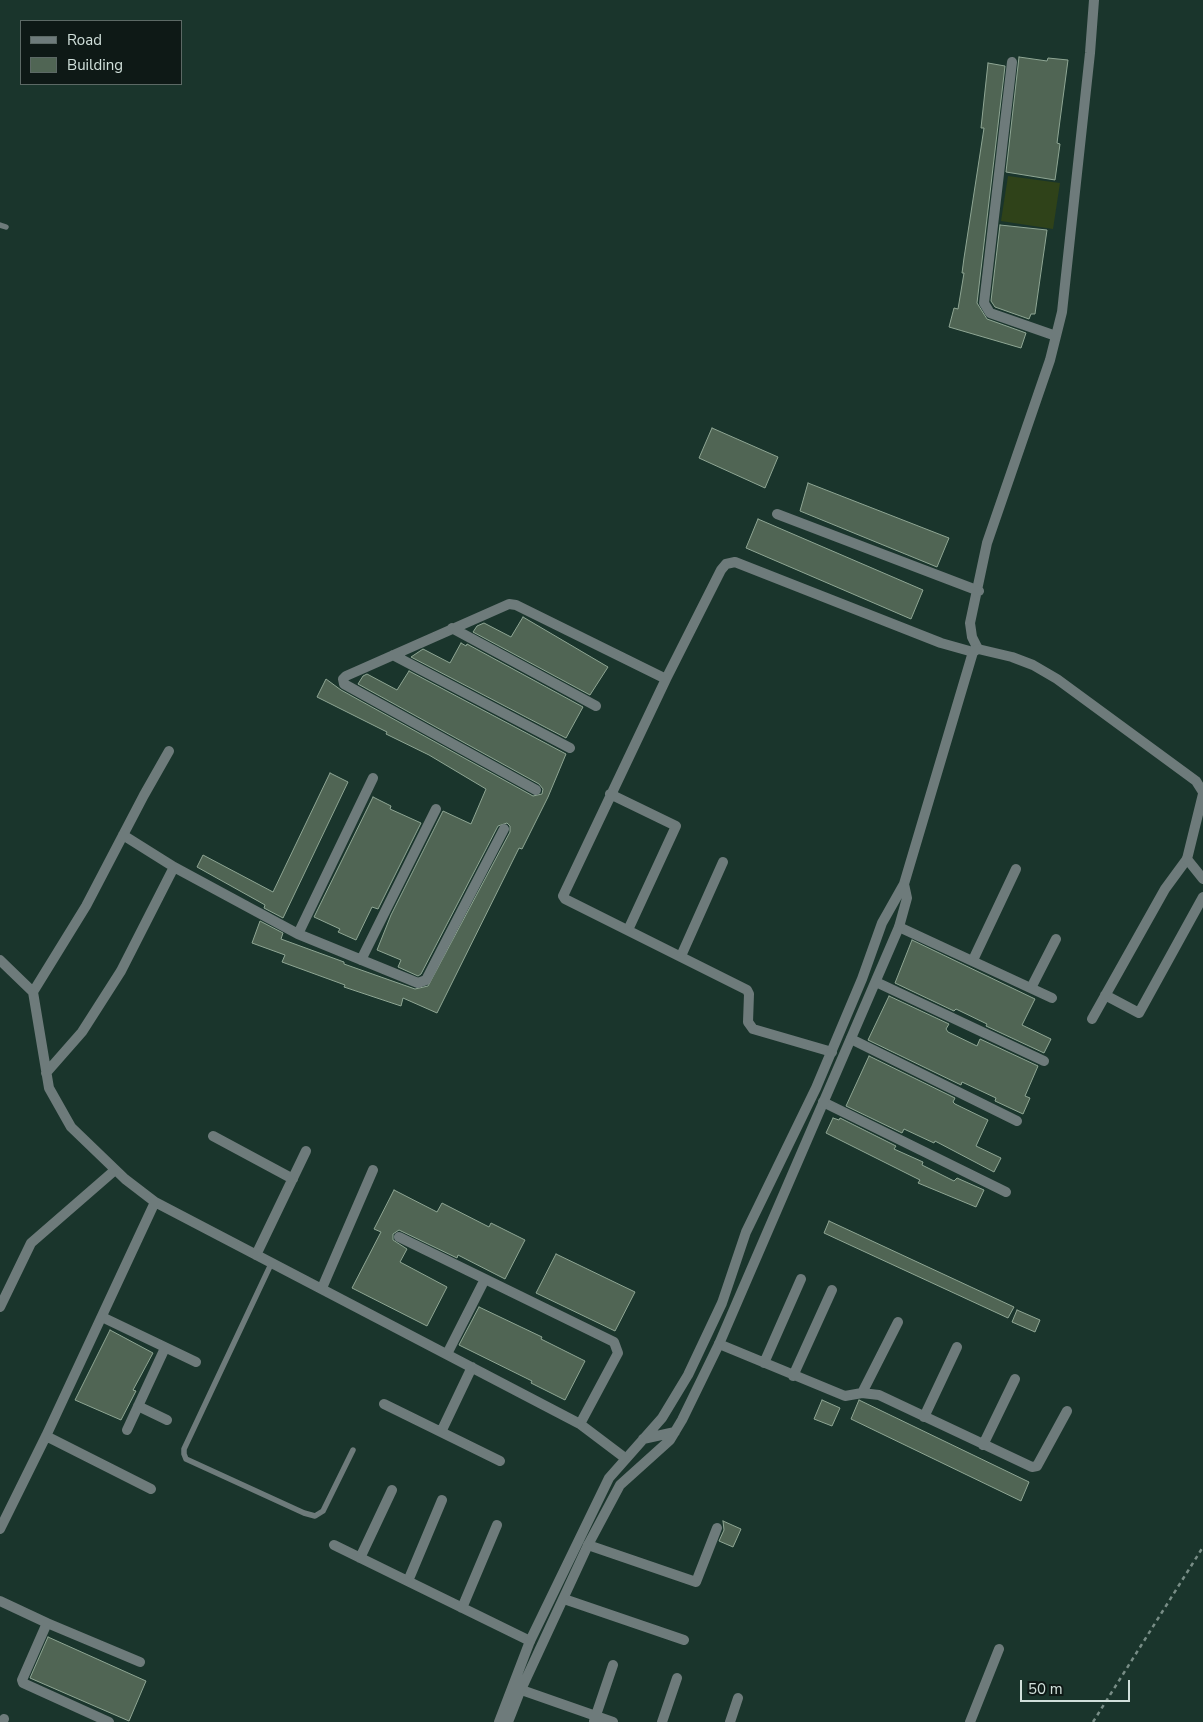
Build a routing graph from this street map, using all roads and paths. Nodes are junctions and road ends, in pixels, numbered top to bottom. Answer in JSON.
{"nodes":[{"id":1,"x":1094,"y":0,"type":"edge"},
{"id":2,"x":1012,"y":62,"type":"dead end"},
{"id":3,"x":1056,"y":336,"type":"junction"},
{"id":4,"x":776,"y":514,"type":"dead end"},
{"id":5,"x":978,"y":591,"type":"junction"},
{"id":6,"x":452,"y":628,"type":"junction"},
{"id":7,"x":975,"y":651,"type":"junction"},
{"id":8,"x":393,"y":655,"type":"junction"},
{"id":9,"x":666,"y":679,"type":"junction"},
{"id":10,"x":596,"y":706,"type":"dead end"},
{"id":11,"x":570,"y":748,"type":"dead end"},
{"id":12,"x":169,"y":751,"type":"dead end"},
{"id":13,"x":373,"y":778,"type":"dead end"},
{"id":14,"x":536,"y":790,"type":"dead end"},
{"id":15,"x":1203,"y":793,"type":"edge"},
{"id":16,"x":610,"y":794,"type":"junction"},
{"id":17,"x":436,"y":809,"type":"dead end"},
{"id":18,"x":504,"y":829,"type":"dead end"},
{"id":19,"x":123,"y":835,"type":"junction"},
{"id":20,"x":1187,"y":859,"type":"junction"},
{"id":21,"x":723,"y":862,"type":"dead end"},
{"id":22,"x":174,"y":867,"type":"junction"},
{"id":23,"x":1016,"y":869,"type":"dead end"},
{"id":24,"x":1203,"y":879,"type":"edge"},
{"id":25,"x":904,"y":884,"type":"junction"},
{"id":26,"x":1203,"y":897,"type":"edge"},
{"id":27,"x":899,"y":926,"type":"junction"},
{"id":28,"x":628,"y":930,"type":"junction"},
{"id":29,"x":298,"y":934,"type":"junction"},
{"id":30,"x":1056,"y":939,"type":"dead end"},
{"id":31,"x":681,"y":956,"type":"junction"},
{"id":32,"x":0,"y":960,"type":"edge"},
{"id":33,"x":361,"y":960,"type":"junction"},
{"id":34,"x":973,"y":960,"type":"junction"},
{"id":35,"x":876,"y":982,"type":"junction"},
{"id":36,"x":1032,"y":988,"type":"junction"},
{"id":37,"x":33,"y":992,"type":"junction"},
{"id":38,"x":1105,"y":996,"type":"junction"},
{"id":39,"x":1052,"y":998,"type":"dead end"},
{"id":40,"x":1092,"y":1019,"type":"dead end"},
{"id":41,"x":851,"y":1039,"type":"junction"},
{"id":42,"x":832,"y":1052,"type":"junction"},
{"id":43,"x":1044,"y":1061,"type":"dead end"},
{"id":44,"x":46,"y":1073,"type":"junction"},
{"id":45,"x":823,"y":1102,"type":"junction"},
{"id":46,"x":1017,"y":1121,"type":"dead end"},
{"id":47,"x":213,"y":1136,"type":"dead end"},
{"id":48,"x":306,"y":1152,"type":"dead end"},
{"id":49,"x":115,"y":1170,"type":"junction"},
{"id":50,"x":373,"y":1170,"type":"dead end"},
{"id":51,"x":293,"y":1179,"type":"junction"},
{"id":52,"x":1006,"y":1192,"type":"dead end"},
{"id":53,"x":155,"y":1202,"type":"junction"},
{"id":54,"x":399,"y":1236,"type":"dead end"},
{"id":55,"x":256,"y":1255,"type":"junction"},
{"id":56,"x":272,"y":1262,"type":"junction"},
{"id":57,"x":486,"y":1279,"type":"junction"},
{"id":58,"x":801,"y":1279,"type":"dead end"},
{"id":59,"x":322,"y":1288,"type":"junction"},
{"id":60,"x":832,"y":1290,"type":"dead end"},
{"id":61,"x":0,"y":1307,"type":"edge"},
{"id":62,"x":102,"y":1317,"type":"junction"},
{"id":63,"x":898,"y":1322,"type":"dead end"},
{"id":64,"x":719,"y":1344,"type":"junction"},
{"id":65,"x":957,"y":1347,"type":"dead end"},
{"id":66,"x":165,"y":1348,"type":"junction"},
{"id":67,"x":447,"y":1354,"type":"junction"},
{"id":68,"x":196,"y":1362,"type":"dead end"},
{"id":69,"x":764,"y":1363,"type":"junction"},
{"id":70,"x":472,"y":1367,"type":"junction"},
{"id":71,"x":793,"y":1376,"type":"junction"},
{"id":72,"x":1015,"y":1379,"type":"dead end"},
{"id":73,"x":862,"y":1393,"type":"junction"},
{"id":74,"x":384,"y":1404,"type":"dead end"},
{"id":75,"x":138,"y":1406,"type":"junction"},
{"id":76,"x":1067,"y":1411,"type":"dead end"},
{"id":77,"x":924,"y":1417,"type":"junction"},
{"id":78,"x":167,"y":1420,"type":"dead end"},
{"id":79,"x":580,"y":1424,"type":"junction"},
{"id":80,"x":127,"y":1430,"type":"dead end"},
{"id":81,"x":441,"y":1432,"type":"junction"},
{"id":82,"x":675,"y":1432,"type":"junction"},
{"id":83,"x":46,"y":1436,"type":"junction"},
{"id":84,"x":643,"y":1439,"type":"junction"},
{"id":85,"x":983,"y":1445,"type":"junction"},
{"id":86,"x":353,"y":1450,"type":"dead end"},
{"id":87,"x":624,"y":1458,"type":"junction"},
{"id":88,"x":500,"y":1461,"type":"dead end"},
{"id":89,"x":612,"y":1473,"type":"junction"},
{"id":90,"x":624,"y":1481,"type":"junction"},
{"id":91,"x":151,"y":1489,"type":"dead end"},
{"id":92,"x":392,"y":1490,"type":"dead end"},
{"id":93,"x":442,"y":1500,"type":"dead end"},
{"id":94,"x":497,"y":1525,"type":"dead end"},
{"id":95,"x":717,"y":1528,"type":"dead end"},
{"id":96,"x":0,"y":1529,"type":"edge"},
{"id":97,"x":334,"y":1545,"type":"dead end"},
{"id":98,"x":588,"y":1545,"type":"junction"},
{"id":99,"x":1203,"y":1546,"type":"edge"},
{"id":100,"x":360,"y":1558,"type":"junction"},
{"id":101,"x":408,"y":1581,"type":"junction"},
{"id":102,"x":564,"y":1599,"type":"junction"},
{"id":103,"x":0,"y":1601,"type":"edge"},
{"id":104,"x":462,"y":1608,"type":"junction"},
{"id":105,"x":46,"y":1623,"type":"junction"},
{"id":106,"x":684,"y":1640,"type":"dead end"},
{"id":107,"x":530,"y":1641,"type":"junction"},
{"id":108,"x":999,"y":1649,"type":"dead end"},
{"id":109,"x":140,"y":1662,"type":"dead end"},
{"id":110,"x":613,"y":1665,"type":"dead end"},
{"id":111,"x":677,"y":1678,"type":"dead end"},
{"id":112,"x":517,"y":1688,"type":"junction"},
{"id":113,"x":738,"y":1698,"type":"dead end"},
{"id":114,"x":594,"y":1719,"type":"edge"},
{"id":115,"x":108,"y":1722,"type":"edge"},
{"id":116,"x":499,"y":1722,"type":"edge"},
{"id":117,"x":508,"y":1722,"type":"edge"},
{"id":118,"x":614,"y":1722,"type":"edge"},
{"id":119,"x":662,"y":1722,"type":"edge"},
{"id":120,"x":730,"y":1722,"type":"edge"},
{"id":121,"x":970,"y":1722,"type":"edge"},
{"id":122,"x":1093,"y":1722,"type":"edge"}],
"edges":[{"from":1,"to":3,"type":"street"},
{"from":2,"to":3,"type":"street"},
{"from":3,"to":5,"type":"street"},
{"from":4,"to":5,"type":"street"},
{"from":5,"to":7,"type":"street"},
{"from":6,"to":8,"type":"street"},
{"from":6,"to":9,"type":"street"},
{"from":6,"to":10,"type":"street"},
{"from":7,"to":9,"type":"street"},
{"from":7,"to":15,"type":"street"},
{"from":7,"to":25,"type":"street"},
{"from":8,"to":11,"type":"street"},
{"from":8,"to":14,"type":"street"},
{"from":9,"to":16,"type":"street"},
{"from":12,"to":19,"type":"street"},
{"from":13,"to":29,"type":"street"},
{"from":15,"to":20,"type":"street"},
{"from":16,"to":28,"type":"street"},
{"from":16,"to":28,"type":"street"},
{"from":17,"to":33,"type":"street"},
{"from":18,"to":33,"type":"street"},
{"from":19,"to":22,"type":"street"},
{"from":19,"to":37,"type":"street"},
{"from":20,"to":24,"type":"street"},
{"from":20,"to":38,"type":"street"},
{"from":21,"to":31,"type":"street"},
{"from":22,"to":29,"type":"street"},
{"from":22,"to":44,"type":"street"},
{"from":23,"to":34,"type":"street"},
{"from":25,"to":27,"type":"street"},
{"from":25,"to":42,"type":"street"},
{"from":26,"to":38,"type":"street"},
{"from":27,"to":34,"type":"street"},
{"from":27,"to":35,"type":"street"},
{"from":28,"to":31,"type":"street"},
{"from":29,"to":33,"type":"street"},
{"from":30,"to":36,"type":"street"},
{"from":31,"to":42,"type":"street"},
{"from":32,"to":37,"type":"street"},
{"from":34,"to":36,"type":"street"},
{"from":35,"to":41,"type":"street"},
{"from":35,"to":43,"type":"street"},
{"from":36,"to":39,"type":"street"},
{"from":37,"to":44,"type":"street"},
{"from":38,"to":40,"type":"street"},
{"from":41,"to":45,"type":"street"},
{"from":41,"to":46,"type":"street"},
{"from":42,"to":84,"type":"street"},
{"from":44,"to":49,"type":"street"},
{"from":45,"to":52,"type":"street"},
{"from":45,"to":64,"type":"street"},
{"from":47,"to":51,"type":"street"},
{"from":48,"to":51,"type":"street"},
{"from":49,"to":53,"type":"street"},
{"from":49,"to":61,"type":"street"},
{"from":50,"to":59,"type":"street"},
{"from":51,"to":55,"type":"street"},
{"from":53,"to":55,"type":"street"},
{"from":53,"to":62,"type":"street"},
{"from":54,"to":57,"type":"street"},
{"from":55,"to":56,"type":"street"},
{"from":56,"to":59,"type":"street"},
{"from":56,"to":86,"type":"lane"},
{"from":57,"to":67,"type":"street"},
{"from":57,"to":79,"type":"street"},
{"from":58,"to":69,"type":"street"},
{"from":59,"to":67,"type":"street"},
{"from":60,"to":71,"type":"street"},
{"from":62,"to":66,"type":"street"},
{"from":62,"to":83,"type":"street"},
{"from":63,"to":73,"type":"street"},
{"from":64,"to":69,"type":"street"},
{"from":64,"to":82,"type":"street"},
{"from":65,"to":77,"type":"street"},
{"from":66,"to":68,"type":"street"},
{"from":66,"to":75,"type":"street"},
{"from":67,"to":70,"type":"street"},
{"from":69,"to":71,"type":"street"},
{"from":70,"to":79,"type":"street"},
{"from":70,"to":81,"type":"street"},
{"from":71,"to":73,"type":"street"},
{"from":72,"to":85,"type":"street"},
{"from":73,"to":77,"type":"street"},
{"from":74,"to":81,"type":"street"},
{"from":75,"to":78,"type":"street"},
{"from":75,"to":80,"type":"street"},
{"from":76,"to":85,"type":"street"},
{"from":77,"to":85,"type":"street"},
{"from":79,"to":87,"type":"street"},
{"from":81,"to":88,"type":"street"},
{"from":82,"to":84,"type":"street"},
{"from":82,"to":90,"type":"street"},
{"from":83,"to":91,"type":"street"},
{"from":83,"to":96,"type":"street"},
{"from":84,"to":87,"type":"street"},
{"from":87,"to":89,"type":"street"},
{"from":89,"to":90,"type":"street"},
{"from":89,"to":107,"type":"street"},
{"from":90,"to":98,"type":"street"},
{"from":92,"to":100,"type":"street"},
{"from":93,"to":101,"type":"street"},
{"from":94,"to":104,"type":"street"},
{"from":95,"to":98,"type":"street"},
{"from":97,"to":100,"type":"street"},
{"from":98,"to":102,"type":"street"},
{"from":99,"to":122,"type":"path"},
{"from":100,"to":101,"type":"street"},
{"from":101,"to":104,"type":"street"},
{"from":102,"to":106,"type":"street"},
{"from":102,"to":112,"type":"street"},
{"from":103,"to":105,"type":"street"},
{"from":104,"to":107,"type":"street"},
{"from":105,"to":109,"type":"street"},
{"from":105,"to":115,"type":"street"},
{"from":107,"to":112,"type":"street"},
{"from":108,"to":121,"type":"street"},
{"from":110,"to":114,"type":"street"},
{"from":111,"to":119,"type":"street"},
{"from":112,"to":114,"type":"street"},
{"from":112,"to":116,"type":"street"},
{"from":112,"to":117,"type":"street"},
{"from":113,"to":120,"type":"street"},
{"from":114,"to":118,"type":"street"}]}
